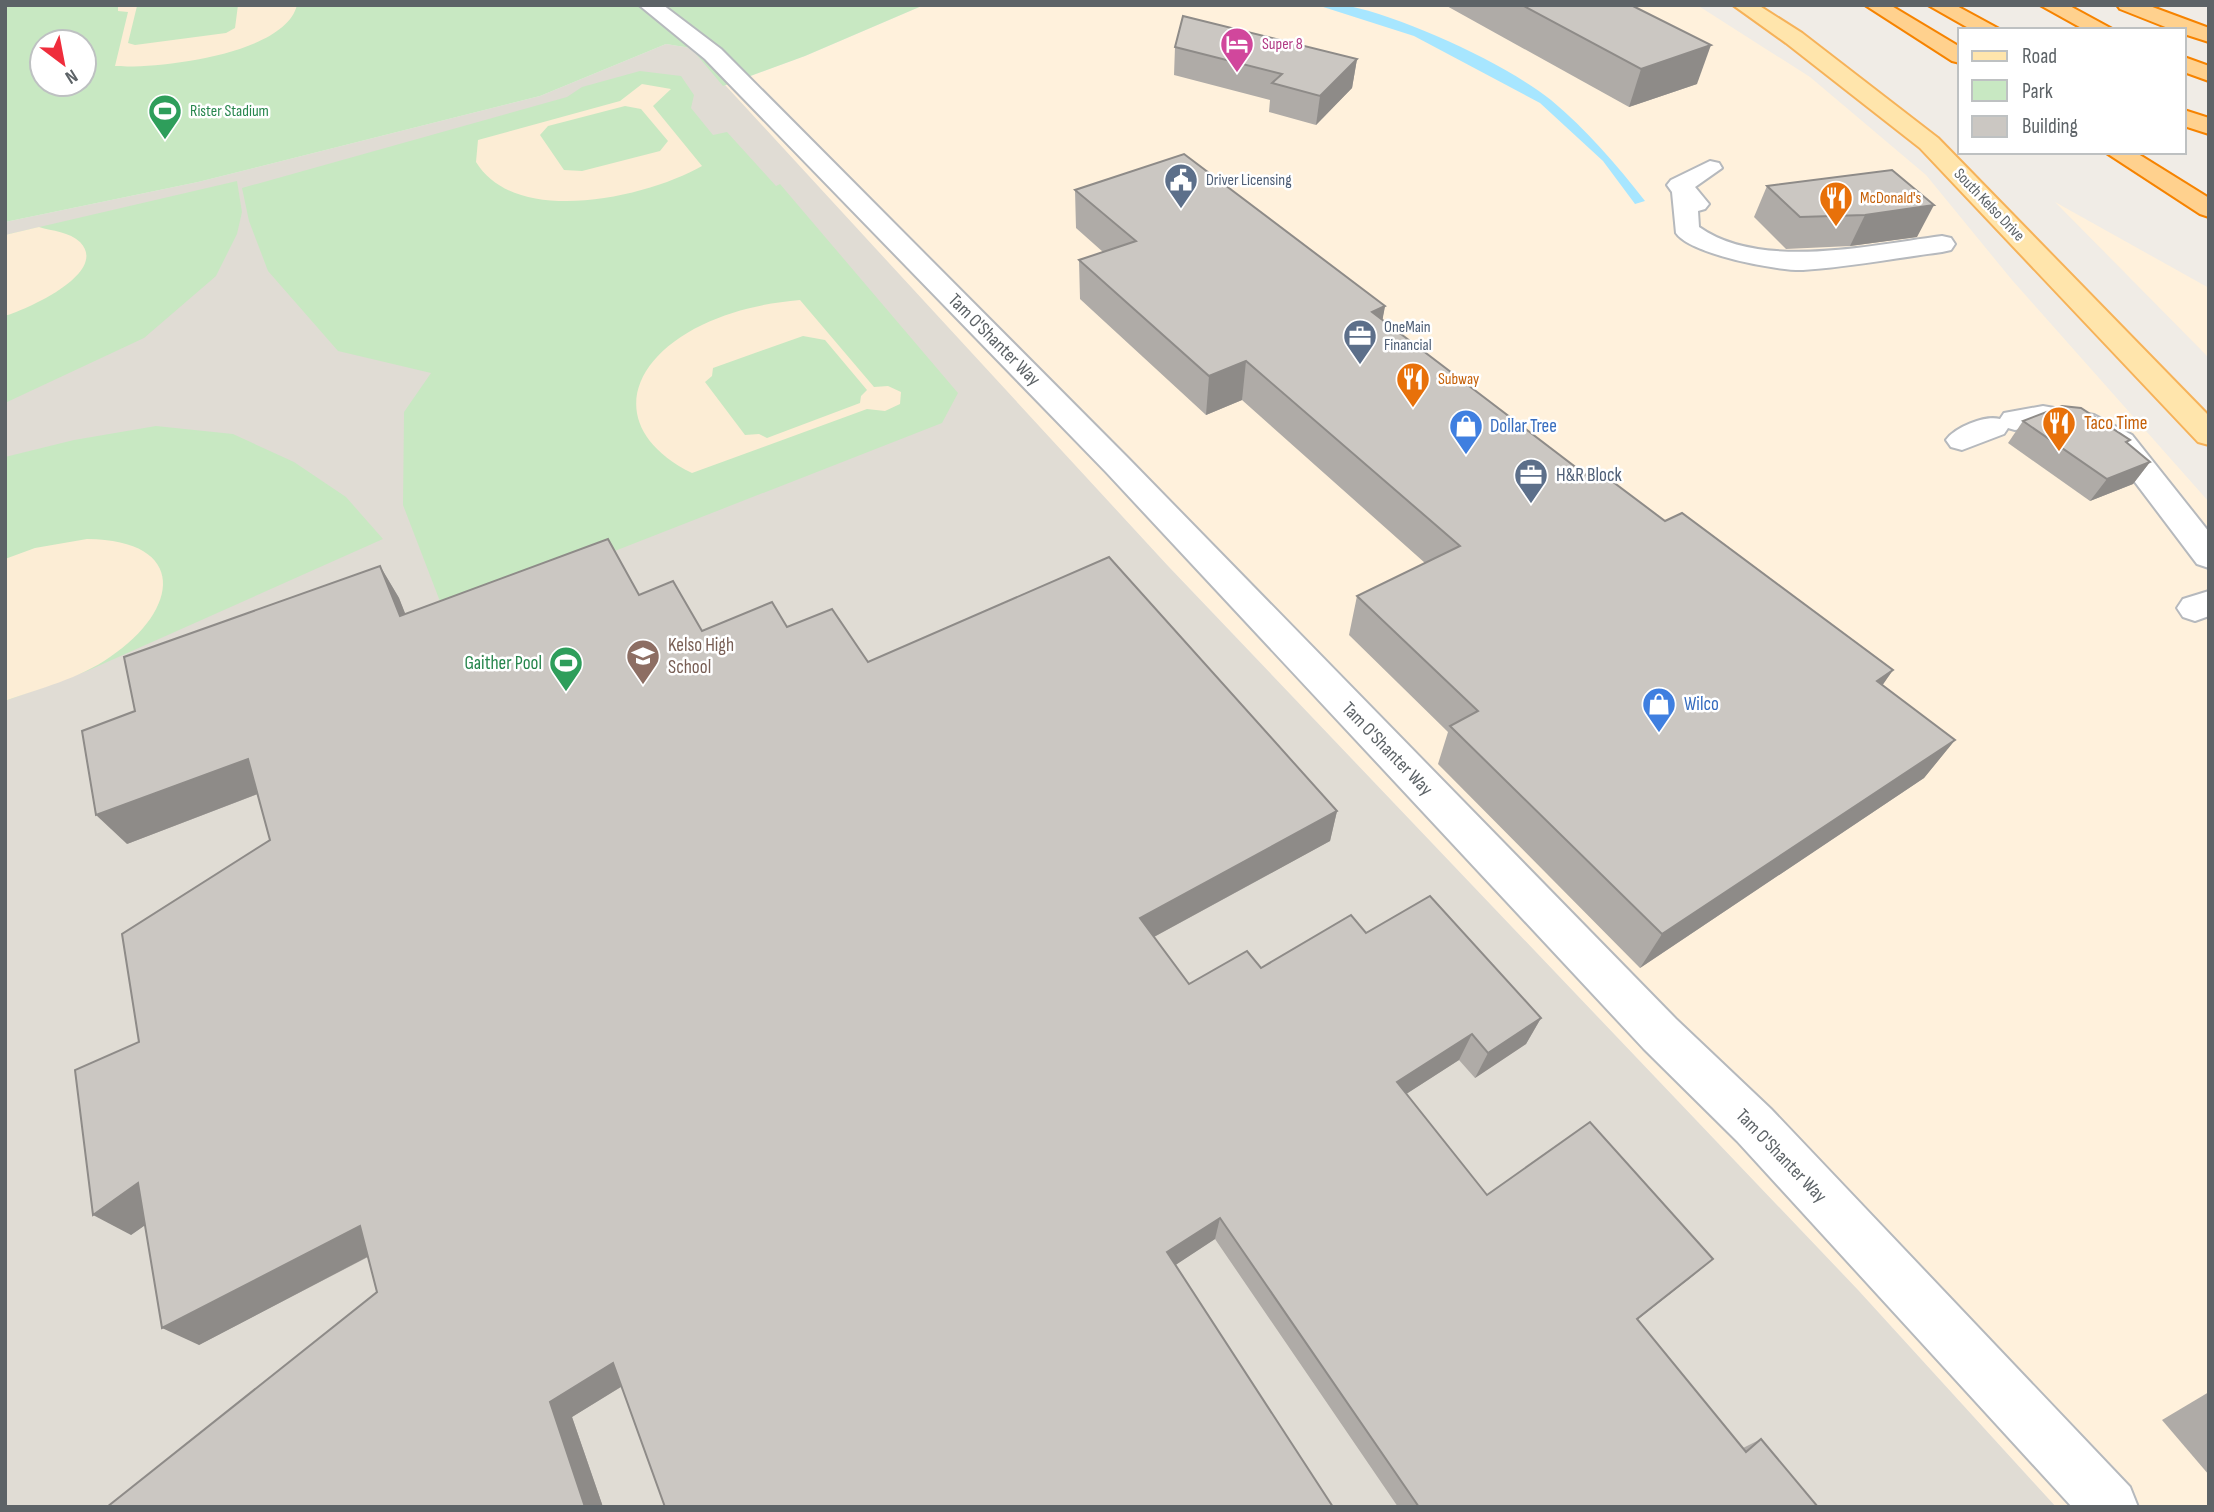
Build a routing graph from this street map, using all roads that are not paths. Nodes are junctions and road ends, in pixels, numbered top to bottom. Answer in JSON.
{"nodes":[{"id":1,"x":649,"y":5,"type":"edge"},
{"id":2,"x":1743,"y":5,"type":"edge"},
{"id":3,"x":1875,"y":5,"type":"edge"},
{"id":4,"x":1938,"y":5,"type":"edge"},
{"id":5,"x":2050,"y":5,"type":"edge"},
{"id":6,"x":2127,"y":5,"type":"edge"},
{"id":7,"x":1986,"y":28,"type":"edge"},
{"id":8,"x":2100,"y":28,"type":"edge"},
{"id":9,"x":2209,"y":36,"type":"edge"},
{"id":10,"x":1958,"y":54,"type":"edge"},
{"id":11,"x":2186,"y":65,"type":"edge"},
{"id":12,"x":2209,"y":74,"type":"edge"},
{"id":13,"x":2186,"y":118,"type":"edge"},
{"id":14,"x":2209,"y":127,"type":"edge"},
{"id":15,"x":2121,"y":154,"type":"edge"},
{"id":16,"x":1710,"y":168,"type":"dead end"},
{"id":17,"x":2209,"y":209,"type":"edge"},
{"id":18,"x":1942,"y":244,"type":"dead end"},
{"id":19,"x":2209,"y":435,"type":"edge"},
{"id":20,"x":1962,"y":440,"type":"dead end"},
{"id":21,"x":2209,"y":555,"type":"edge"},
{"id":22,"x":2110,"y":1507,"type":"edge"}],
"edges":[{"from":1,"to":22,"type":"street","name":"Tam O'Shanter Way"},
{"from":2,"to":19,"type":"main road","name":"South Kelso Drive"},
{"from":3,"to":10,"type":"highway"},
{"from":4,"to":7,"type":"highway"},
{"from":5,"to":8,"type":"highway"},
{"from":6,"to":9,"type":"highway"},
{"from":11,"to":12,"type":"highway"},
{"from":13,"to":14,"type":"highway"},
{"from":15,"to":17,"type":"highway"},
{"from":16,"to":18,"type":"street"},
{"from":20,"to":21,"type":"street"}]}
